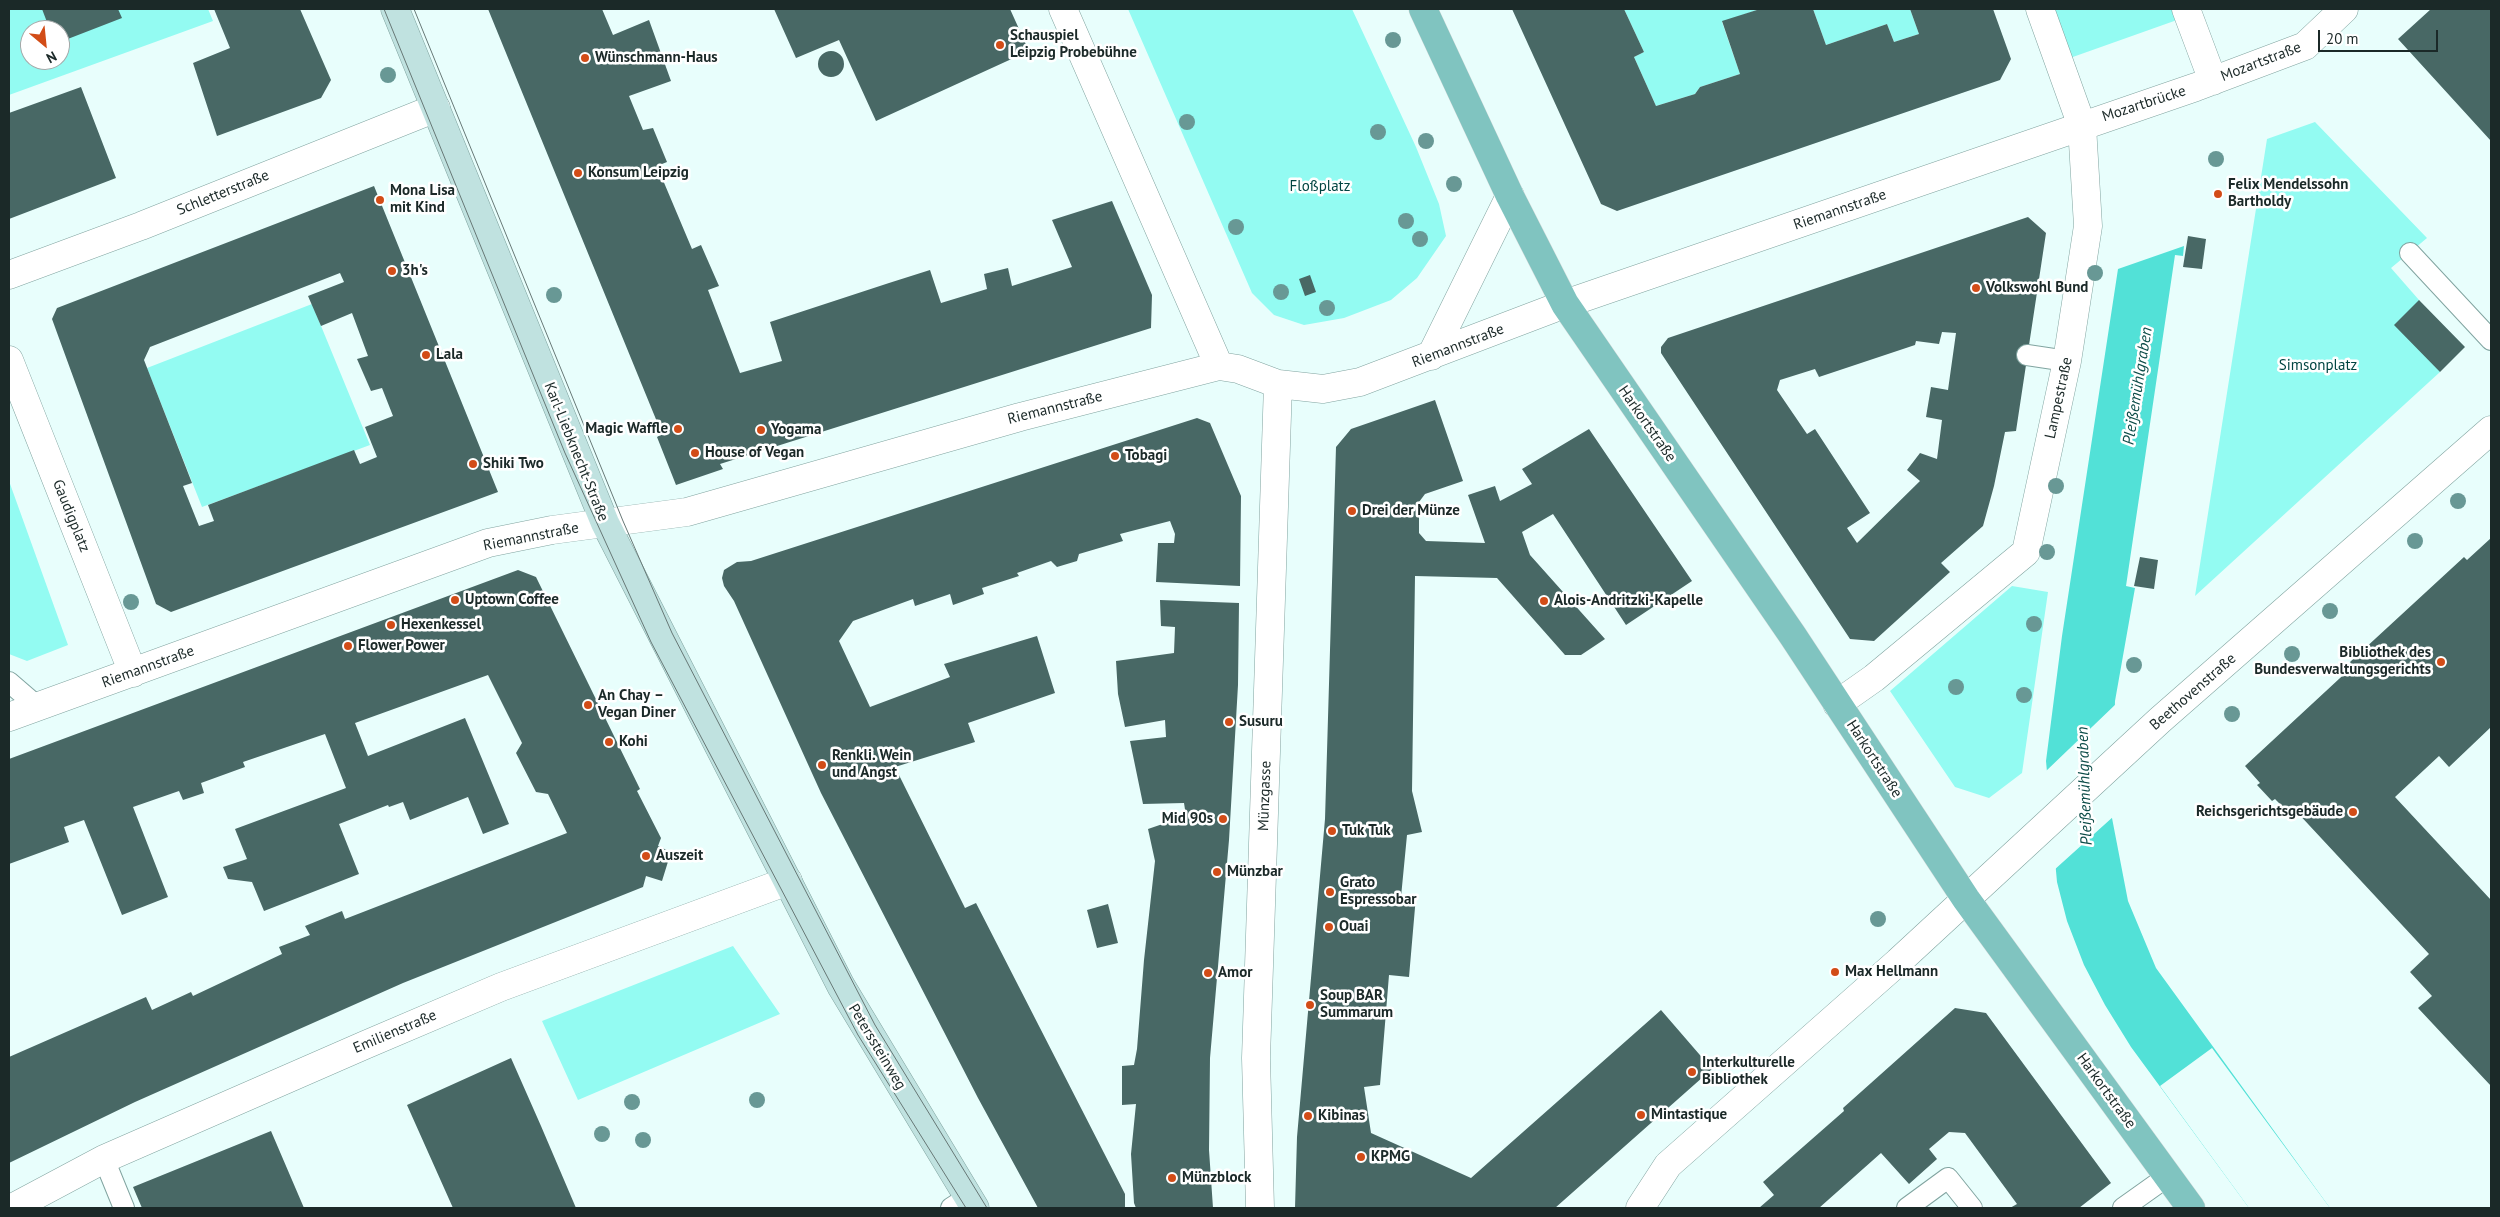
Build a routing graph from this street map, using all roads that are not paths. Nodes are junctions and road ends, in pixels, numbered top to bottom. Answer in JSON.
{"nodes":[{"id":1,"x":395,"y":9,"type":"edge"},
{"id":2,"x":1063,"y":9,"type":"edge"},
{"id":3,"x":1423,"y":9,"type":"edge"},
{"id":4,"x":2040,"y":9,"type":"edge"},
{"id":5,"x":2186,"y":9,"type":"edge"},
{"id":6,"x":2344,"y":9,"type":"edge"},
{"id":7,"x":2204,"y":84,"type":"junction"},
{"id":8,"x":436,"y":108,"type":"junction"},
{"id":9,"x":2087,"y":124,"type":"junction"},
{"id":10,"x":1510,"y":196,"type":"junction"},
{"id":11,"x":2410,"y":253,"type":"dead end"},
{"id":12,"x":9,"y":275,"type":"edge"},
{"id":13,"x":1565,"y":304,"type":"junction"},
{"id":14,"x":2491,"y":340,"type":"edge"},
{"id":15,"x":2027,"y":355,"type":"dead end"},
{"id":16,"x":1431,"y":356,"type":"junction"},
{"id":17,"x":9,"y":360,"type":"edge"},
{"id":18,"x":2067,"y":361,"type":"junction"},
{"id":19,"x":1219,"y":366,"type":"junction"},
{"id":20,"x":1278,"y":384,"type":"junction"},
{"id":21,"x":2491,"y":430,"type":"edge"},
{"id":22,"x":605,"y":523,"type":"junction"},
{"id":23,"x":133,"y":672,"type":"junction"},
{"id":24,"x":9,"y":682,"type":"edge"},
{"id":25,"x":1837,"y":704,"type":"junction"},
{"id":26,"x":38,"y":707,"type":"junction"},
{"id":27,"x":9,"y":717,"type":"edge"},
{"id":28,"x":788,"y":881,"type":"junction"},
{"id":29,"x":1966,"y":900,"type":"junction"},
{"id":30,"x":104,"y":1159,"type":"junction"},
{"id":31,"x":2168,"y":1176,"type":"junction"},
{"id":32,"x":965,"y":1205,"type":"edge"},
{"id":33,"x":12,"y":1208,"type":"edge"},
{"id":34,"x":124,"y":1208,"type":"edge"},
{"id":35,"x":1260,"y":1208,"type":"edge"},
{"id":36,"x":1640,"y":1208,"type":"edge"},
{"id":37,"x":1907,"y":1208,"type":"edge"},
{"id":38,"x":1972,"y":1208,"type":"edge"},
{"id":39,"x":2123,"y":1208,"type":"edge"},
{"id":40,"x":2191,"y":1208,"type":"edge"}],
"edges":[{"from":1,"to":8,"type":"main road","name":"Karl-Liebknecht-Straße"},
{"from":2,"to":19,"type":"street"},
{"from":3,"to":10,"type":"main road"},
{"from":4,"to":9,"type":"street","name":"Lampestraße"},
{"from":5,"to":7,"type":"street"},
{"from":6,"to":7,"type":"street","name":"Mozartstraße"},
{"from":7,"to":9,"type":"street","name":"Mozartbrücke"},
{"from":8,"to":12,"type":"street","name":"Schletterstraße"},
{"from":8,"to":22,"type":"main road","name":"Karl-Liebknecht-Straße"},
{"from":9,"to":13,"type":"street","name":"Riemannstraße"},
{"from":9,"to":18,"type":"street","name":"Lampestraße"},
{"from":10,"to":13,"type":"main road"},
{"from":10,"to":16,"type":"street"},
{"from":11,"to":14,"type":"lane"},
{"from":13,"to":16,"type":"street","name":"Riemannstraße"},
{"from":13,"to":25,"type":"main road","name":"Harkortstraße"},
{"from":15,"to":18,"type":"lane"},
{"from":16,"to":20,"type":"street","name":"Riemannstraße"},
{"from":17,"to":23,"type":"street","name":"Gaudigplatz"},
{"from":18,"to":25,"type":"street","name":"Lampestraße"},
{"from":19,"to":20,"type":"street","name":"Riemannstraße"},
{"from":19,"to":22,"type":"street","name":"Riemannstraße"},
{"from":20,"to":35,"type":"street","name":"Münzgasse"},
{"from":21,"to":29,"type":"street","name":"Beethovenstraße"},
{"from":22,"to":23,"type":"street","name":"Riemannstraße"},
{"from":22,"to":28,"type":"main road","name":"Karl-Liebknecht-Straße"},
{"from":23,"to":26,"type":"street","name":"Riemannstraße"},
{"from":24,"to":26,"type":"lane"},
{"from":25,"to":29,"type":"main road","name":"Harkortstraße"},
{"from":26,"to":27,"type":"street","name":"Riemannstraße"},
{"from":28,"to":30,"type":"street","name":"Emilienstraße"},
{"from":28,"to":32,"type":"main road","name":"Peterssteinweg"},
{"from":29,"to":31,"type":"main road","name":"Harkortstraße"},
{"from":29,"to":36,"type":"street","name":"Beethovenstraße"},
{"from":30,"to":33,"type":"street","name":"Emilienstraße"},
{"from":30,"to":34,"type":"lane"},
{"from":31,"to":39,"type":"lane"},
{"from":31,"to":40,"type":"main road","name":"Harkortstraße"},
{"from":37,"to":38,"type":"lane"}]}
